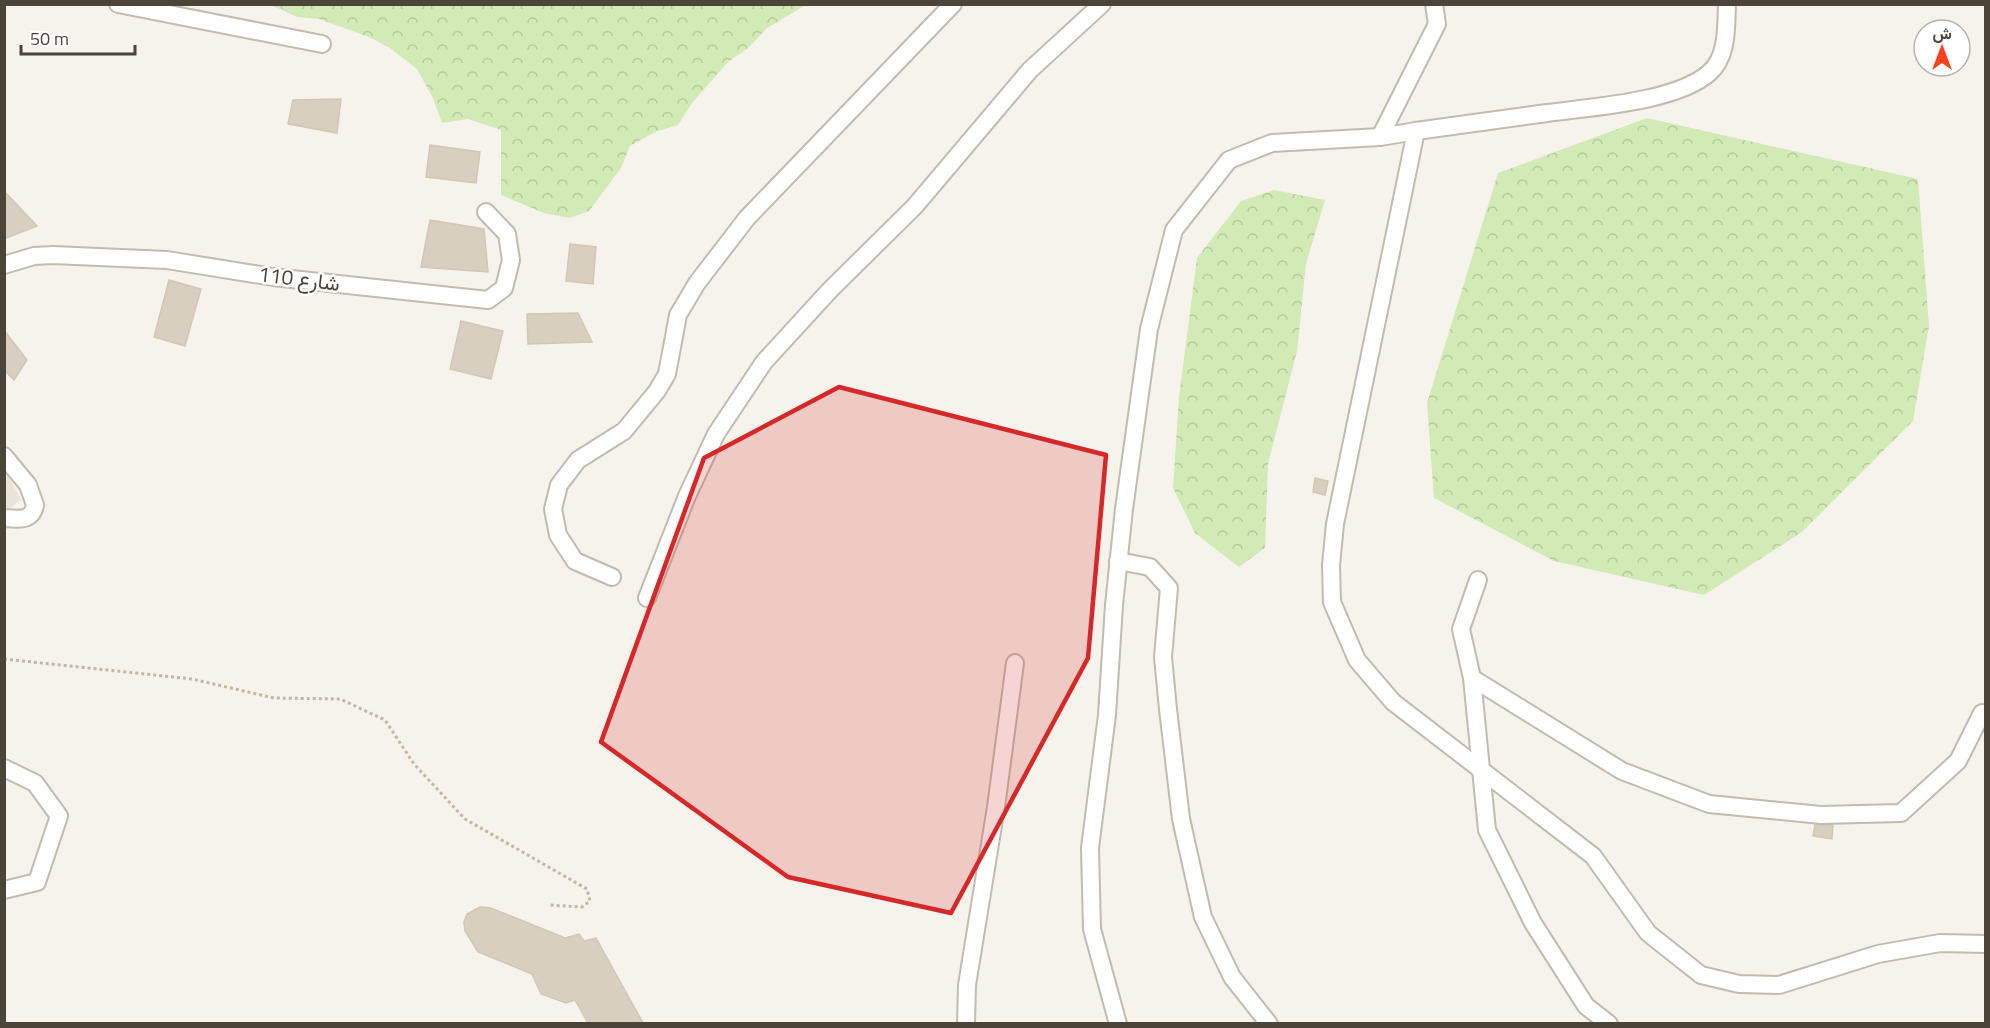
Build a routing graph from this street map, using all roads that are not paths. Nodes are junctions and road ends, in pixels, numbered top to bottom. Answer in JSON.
{"nodes":[{"id":1,"x":118,"y":4,"type":"edge"},
{"id":2,"x":952,"y":4,"type":"edge"},
{"id":3,"x":1102,"y":4,"type":"edge"},
{"id":4,"x":1434,"y":4,"type":"edge"},
{"id":5,"x":1727,"y":4,"type":"edge"},
{"id":6,"x":322,"y":44,"type":"dead end"},
{"id":7,"x":1416,"y":131,"type":"junction"},
{"id":8,"x":1380,"y":137,"type":"junction"},
{"id":9,"x":486,"y":212,"type":"dead end"},
{"id":10,"x":4,"y":265,"type":"edge"},
{"id":11,"x":4,"y":456,"type":"edge"},
{"id":12,"x":4,"y":518,"type":"edge"},
{"id":13,"x":1118,"y":561,"type":"junction"},
{"id":14,"x":612,"y":577,"type":"dead end"},
{"id":15,"x":1478,"y":580,"type":"dead end"},
{"id":16,"x":647,"y":598,"type":"dead end"},
{"id":17,"x":1015,"y":663,"type":"dead end"},
{"id":18,"x":1472,"y":678,"type":"junction"},
{"id":19,"x":1982,"y":713,"type":"dead end"},
{"id":20,"x":4,"y":768,"type":"edge"},
{"id":21,"x":1481,"y":769,"type":"junction"},
{"id":22,"x":4,"y":890,"type":"edge"},
{"id":23,"x":1986,"y":944,"type":"edge"},
{"id":24,"x":966,"y":1023,"type":"edge"},
{"id":25,"x":1118,"y":1023,"type":"edge"},
{"id":26,"x":1269,"y":1023,"type":"edge"},
{"id":27,"x":1609,"y":1023,"type":"edge"}],
"edges":[{"from":1,"to":6,"type":"street"},
{"from":2,"to":14,"type":"street"},
{"from":3,"to":16,"type":"street"},
{"from":4,"to":8,"type":"street"},
{"from":5,"to":7,"type":"street"},
{"from":7,"to":8,"type":"street"},
{"from":7,"to":21,"type":"street"},
{"from":8,"to":13,"type":"street"},
{"from":9,"to":10,"type":"street","name":"شارع 110"},
{"from":11,"to":12,"type":"street"},
{"from":13,"to":25,"type":"street"},
{"from":13,"to":26,"type":"street"},
{"from":15,"to":18,"type":"street"},
{"from":17,"to":24,"type":"street"},
{"from":18,"to":19,"type":"street"},
{"from":18,"to":21,"type":"street"},
{"from":20,"to":22,"type":"street"},
{"from":21,"to":23,"type":"street"},
{"from":21,"to":27,"type":"street"}]}
